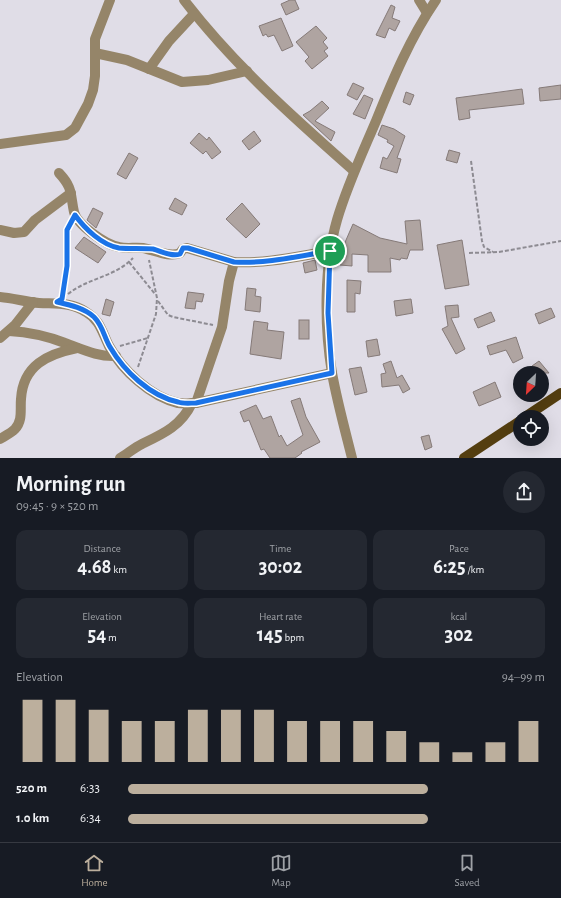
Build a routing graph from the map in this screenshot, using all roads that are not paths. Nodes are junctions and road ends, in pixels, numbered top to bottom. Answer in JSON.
{"nodes":[{"id":1,"x":110,"y":0,"type":"edge"},
{"id":2,"x":184,"y":0,"type":"edge"},
{"id":3,"x":419,"y":0,"type":"edge"},
{"id":4,"x":436,"y":0,"type":"edge"},
{"id":5,"x":427,"y":13,"type":"junction"},
{"id":6,"x":194,"y":14,"type":"junction"},
{"id":7,"x":95,"y":53,"type":"junction"},
{"id":8,"x":149,"y":68,"type":"junction"},
{"id":9,"x":247,"y":70,"type":"junction"},
{"id":10,"x":0,"y":144,"type":"edge"},
{"id":11,"x":354,"y":171,"type":"junction"},
{"id":12,"x":59,"y":173,"type":"dead end"},
{"id":13,"x":71,"y":193,"type":"junction"},
{"id":14,"x":0,"y":230,"type":"edge"},
{"id":15,"x":330,"y":251,"type":"junction"},
{"id":16,"x":234,"y":262,"type":"junction"},
{"id":17,"x":0,"y":296,"type":"edge"},
{"id":18,"x":33,"y":302,"type":"junction"},
{"id":19,"x":9,"y":331,"type":"junction"},
{"id":20,"x":0,"y":338,"type":"edge"},
{"id":21,"x":77,"y":348,"type":"junction"},
{"id":22,"x":113,"y":352,"type":"junction"},
{"id":23,"x":332,"y":373,"type":"junction"},
{"id":24,"x":561,"y":393,"type":"edge"},
{"id":25,"x":194,"y":403,"type":"junction"},
{"id":26,"x":536,"y":410,"type":"edge"},
{"id":27,"x":513,"y":426,"type":"edge"},
{"id":28,"x":0,"y":439,"type":"edge"},
{"id":29,"x":120,"y":458,"type":"edge"},
{"id":30,"x":352,"y":458,"type":"edge"},
{"id":31,"x":464,"y":458,"type":"edge"}],
"edges":[{"from":1,"to":7,"type":"street"},
{"from":2,"to":6,"type":"street"},
{"from":3,"to":5,"type":"street"},
{"from":4,"to":5,"type":"street"},
{"from":5,"to":11,"type":"street"},
{"from":6,"to":8,"type":"street"},
{"from":6,"to":9,"type":"street"},
{"from":7,"to":8,"type":"street"},
{"from":7,"to":10,"type":"street"},
{"from":8,"to":9,"type":"street"},
{"from":9,"to":11,"type":"street"},
{"from":11,"to":15,"type":"street"},
{"from":12,"to":13,"type":"street"},
{"from":13,"to":14,"type":"street"},
{"from":13,"to":16,"type":"street"},
{"from":15,"to":16,"type":"street"},
{"from":15,"to":23,"type":"street"},
{"from":16,"to":25,"type":"street"},
{"from":17,"to":18,"type":"street"},
{"from":18,"to":19,"type":"street"},
{"from":18,"to":22,"type":"street"},
{"from":19,"to":20,"type":"street"},
{"from":19,"to":21,"type":"street"},
{"from":21,"to":22,"type":"street"},
{"from":21,"to":28,"type":"street"},
{"from":22,"to":25,"type":"street"},
{"from":23,"to":25,"type":"street"},
{"from":23,"to":30,"type":"street"},
{"from":24,"to":26,"type":"main road"},
{"from":25,"to":29,"type":"street"},
{"from":27,"to":31,"type":"main road"}]}
